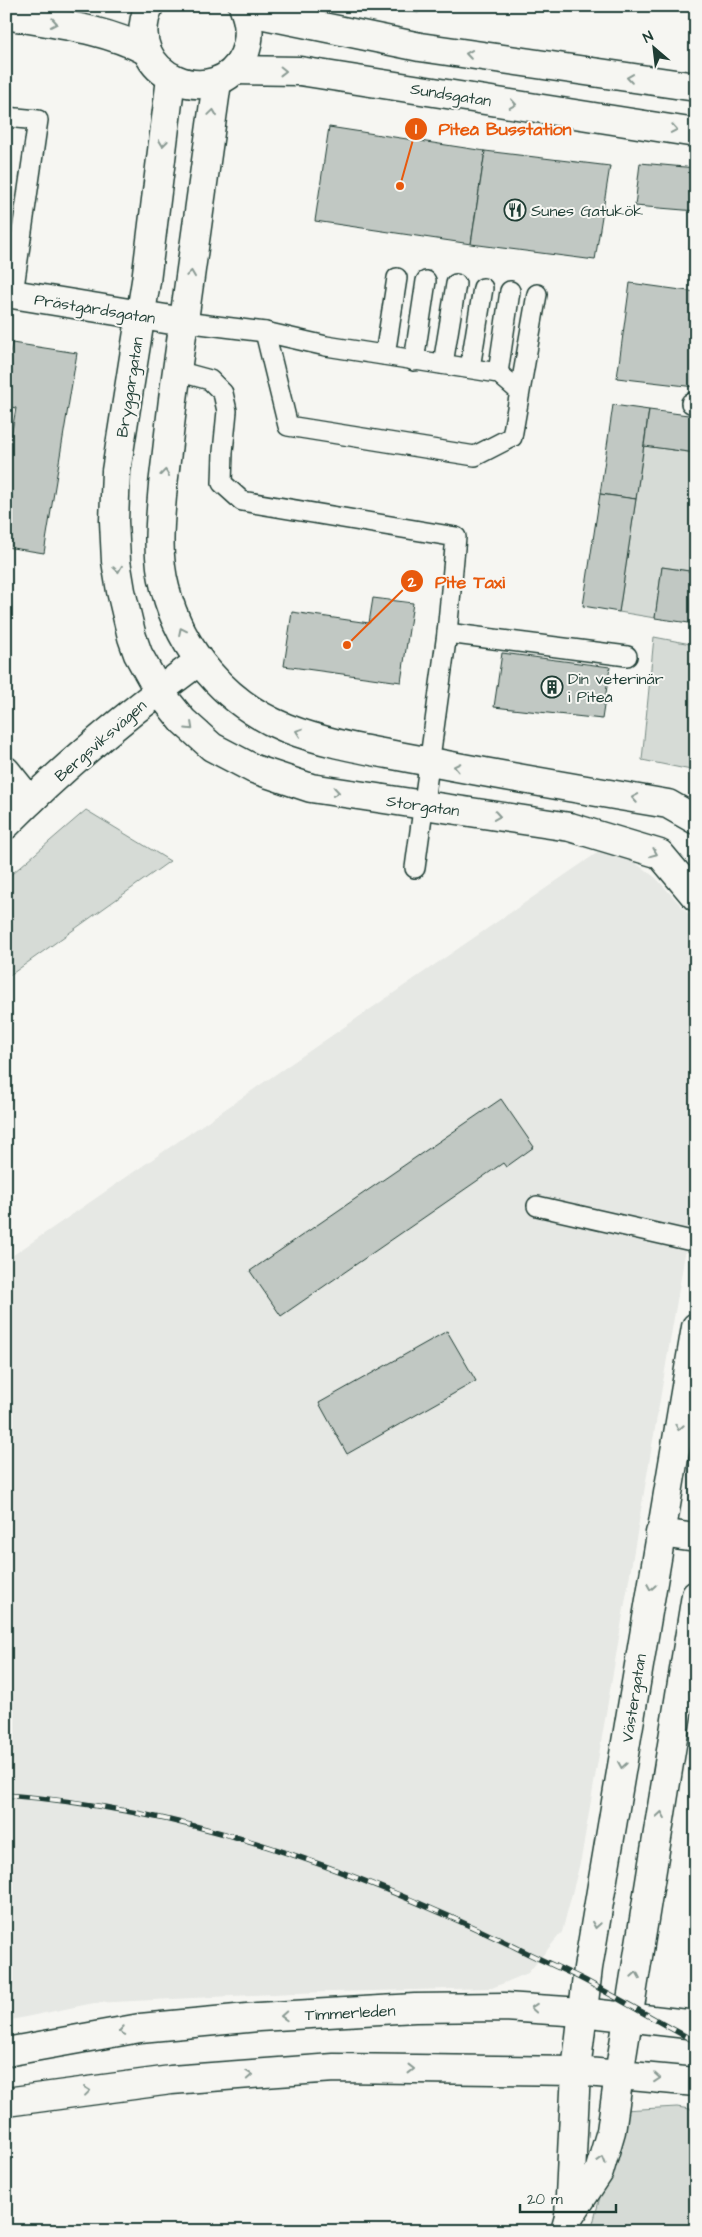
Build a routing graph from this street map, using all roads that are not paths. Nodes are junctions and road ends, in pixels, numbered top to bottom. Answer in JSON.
{"nodes":[{"id":1,"x":149,"y":6,"type":"edge"},
{"id":2,"x":244,"y":9,"type":"edge"},
{"id":3,"x":6,"y":15,"type":"edge"},
{"id":4,"x":147,"y":52,"type":"junction"},
{"id":5,"x":226,"y":76,"type":"junction"},
{"id":6,"x":171,"y":78,"type":"junction"},
{"id":7,"x":696,"y":88,"type":"edge"},
{"id":8,"x":6,"y":117,"type":"edge"},
{"id":9,"x":696,"y":133,"type":"edge"},
{"id":10,"x":397,"y":278,"type":"dead end"},
{"id":11,"x":426,"y":281,"type":"dead end"},
{"id":12,"x":456,"y":284,"type":"dead end"},
{"id":13,"x":483,"y":288,"type":"dead end"},
{"id":14,"x":510,"y":291,"type":"dead end"},
{"id":15,"x":10,"y":294,"type":"edge"},
{"id":16,"x":537,"y":294,"type":"dead end"},
{"id":17,"x":141,"y":316,"type":"junction"},
{"id":18,"x":184,"y":322,"type":"junction"},
{"id":19,"x":265,"y":332,"type":"junction"},
{"id":20,"x":384,"y":355,"type":"junction"},
{"id":21,"x":414,"y":360,"type":"junction"},
{"id":22,"x":443,"y":364,"type":"junction"},
{"id":23,"x":470,"y":368,"type":"junction"},
{"id":24,"x":177,"y":371,"type":"junction"},
{"id":25,"x":498,"y":373,"type":"junction"},
{"id":26,"x":519,"y":392,"type":"junction"},
{"id":27,"x":447,"y":633,"type":"junction"},
{"id":28,"x":627,"y":656,"type":"dead end"},
{"id":29,"x":204,"y":666,"type":"junction"},
{"id":30,"x":158,"y":690,"type":"junction"},
{"id":31,"x":431,"y":762,"type":"junction"},
{"id":32,"x":6,"y":771,"type":"edge"},
{"id":33,"x":30,"y":801,"type":"junction"},
{"id":34,"x":425,"y":805,"type":"junction"},
{"id":35,"x":696,"y":820,"type":"edge"},
{"id":36,"x":6,"y":825,"type":"edge"},
{"id":37,"x":415,"y":868,"type":"dead end"},
{"id":38,"x":696,"y":897,"type":"edge"},
{"id":39,"x":537,"y":1206,"type":"dead end"},
{"id":40,"x":696,"y":1242,"type":"edge"},
{"id":41,"x":696,"y":1327,"type":"edge"},
{"id":42,"x":660,"y":1532,"type":"junction"},
{"id":43,"x":696,"y":1538,"type":"edge"},
{"id":44,"x":696,"y":1596,"type":"edge"},
{"id":45,"x":582,"y":2012,"type":"junction"},
{"id":46,"x":628,"y":2017,"type":"junction"},
{"id":47,"x":696,"y":2025,"type":"edge"},
{"id":48,"x":6,"y":2052,"type":"edge"},
{"id":49,"x":576,"y":2071,"type":"junction"},
{"id":50,"x":619,"y":2075,"type":"junction"},
{"id":51,"x":696,"y":2082,"type":"edge"},
{"id":52,"x":6,"y":2102,"type":"edge"},
{"id":53,"x":567,"y":2224,"type":"edge"}],
"edges":[{"from":1,"to":4,"type":"street","name":"Sundsgatan"},
{"from":2,"to":5,"type":"street"},
{"from":7,"to":2,"type":"street","one_way":true},
{"from":3,"to":4,"type":"street","name":"Sundsgatan","one_way":true},
{"from":4,"to":6,"type":"street","name":"Sundsgatan"},
{"from":5,"to":6,"type":"street","name":"Sundsgatan"},
{"from":5,"to":9,"type":"street","name":"Sundsgatan","one_way":true},
{"from":18,"to":5,"type":"street","one_way":true},
{"from":6,"to":17,"type":"street","name":"Bryggargatan","one_way":true},
{"from":8,"to":15,"type":"lane"},
{"from":10,"to":20,"type":"lane"},
{"from":11,"to":21,"type":"lane"},
{"from":12,"to":22,"type":"lane"},
{"from":13,"to":23,"type":"lane"},
{"from":14,"to":25,"type":"lane"},
{"from":15,"to":17,"type":"street","name":"Prästgårdsgatan"},
{"from":16,"to":26,"type":"lane"},
{"from":17,"to":18,"type":"street","name":"Prästgårdsgatan"},
{"from":17,"to":30,"type":"street","name":"Bryggargatan","one_way":true},
{"from":18,"to":19,"type":"lane"},
{"from":18,"to":24,"type":"street"},
{"from":19,"to":20,"type":"lane"},
{"from":19,"to":26,"type":"lane"},
{"from":20,"to":21,"type":"lane"},
{"from":21,"to":22,"type":"lane"},
{"from":22,"to":23,"type":"lane"},
{"from":23,"to":25,"type":"lane"},
{"from":24,"to":27,"type":"lane"},
{"from":29,"to":24,"type":"street","one_way":true},
{"from":25,"to":26,"type":"lane"},
{"from":27,"to":28,"type":"lane"},
{"from":27,"to":31,"type":"lane"},
{"from":29,"to":30,"type":"street","name":"Bergsviksvägen"},
{"from":31,"to":29,"type":"street","one_way":true},
{"from":30,"to":33,"type":"street","name":"Bergsviksvägen"},
{"from":30,"to":34,"type":"street","name":"Storgatan","one_way":true},
{"from":31,"to":34,"type":"lane"},
{"from":35,"to":31,"type":"street","one_way":true},
{"from":32,"to":33,"type":"street"},
{"from":33,"to":36,"type":"street","name":"Bergsviksvägen"},
{"from":34,"to":37,"type":"lane"},
{"from":34,"to":38,"type":"street","name":"Storgatan","one_way":true},
{"from":39,"to":40,"type":"lane"},
{"from":41,"to":42,"type":"street","name":"Västergatan","one_way":true},
{"from":42,"to":43,"type":"street"},
{"from":42,"to":45,"type":"street","name":"Västergatan","one_way":true},
{"from":46,"to":44,"type":"street","one_way":true},
{"from":45,"to":46,"type":"street","name":"Timmerleden"},
{"from":45,"to":48,"type":"street","name":"Timmerleden","one_way":true},
{"from":45,"to":49,"type":"street","name":"Västergatan"},
{"from":46,"to":47,"type":"street","name":"Timmerleden"},
{"from":46,"to":50,"type":"street"},
{"from":49,"to":50,"type":"street"},
{"from":52,"to":49,"type":"street","one_way":true},
{"from":49,"to":53,"type":"street","name":"Västergatan"},
{"from":50,"to":51,"type":"street","one_way":true},
{"from":53,"to":50,"type":"street","one_way":true}]}
